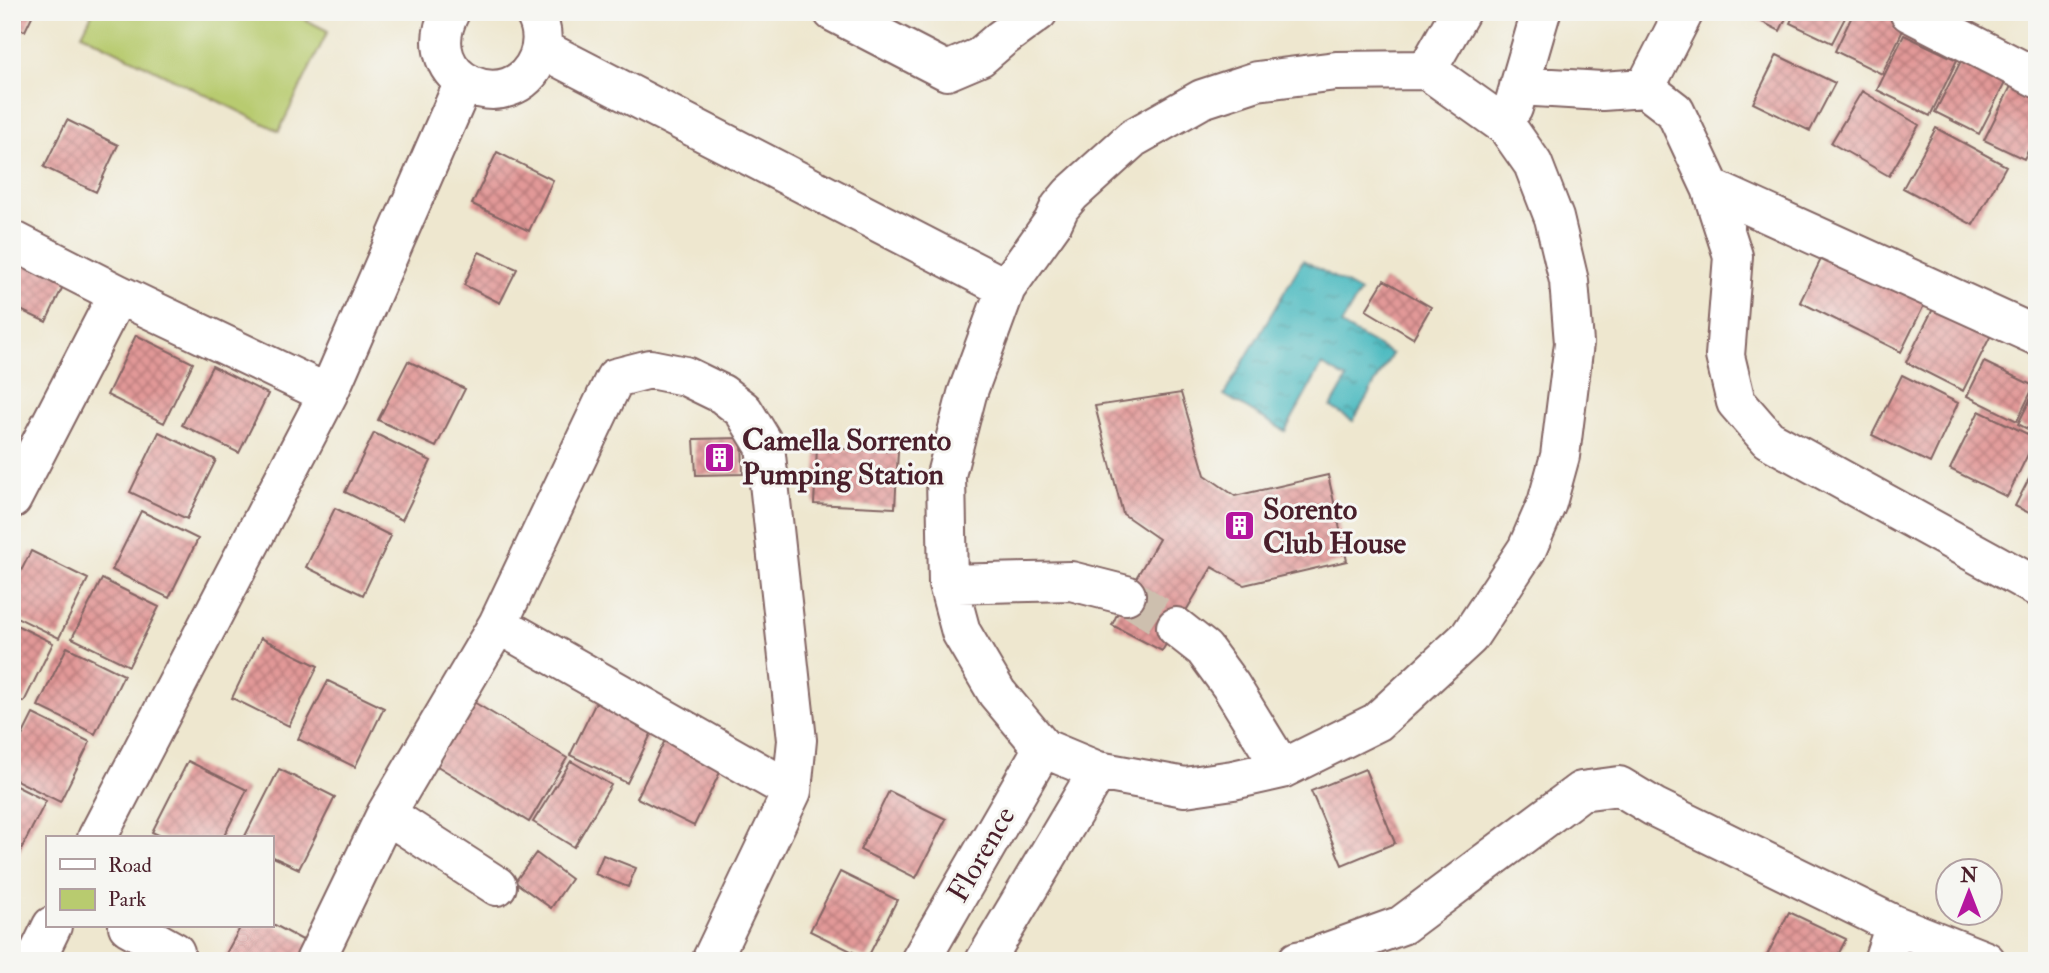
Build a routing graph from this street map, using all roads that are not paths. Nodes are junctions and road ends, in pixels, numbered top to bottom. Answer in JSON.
{"nodes":[{"id":1,"x":450,"y":12,"type":"edge"},
{"id":2,"x":534,"y":12,"type":"edge"},
{"id":3,"x":833,"y":12,"type":"edge"},
{"id":4,"x":1038,"y":12,"type":"edge"},
{"id":5,"x":1460,"y":12,"type":"edge"},
{"id":6,"x":1541,"y":12,"type":"edge"},
{"id":7,"x":1684,"y":12,"type":"edge"},
{"id":8,"x":1909,"y":12,"type":"edge"},
{"id":9,"x":542,"y":49,"type":"junction"},
{"id":10,"x":1427,"y":70,"type":"junction"},
{"id":11,"x":2037,"y":78,"type":"edge"},
{"id":12,"x":464,"y":82,"type":"junction"},
{"id":13,"x":1519,"y":86,"type":"junction"},
{"id":14,"x":1645,"y":88,"type":"junction"},
{"id":15,"x":1507,"y":127,"type":"junction"},
{"id":16,"x":1711,"y":188,"type":"junction"},
{"id":17,"x":12,"y":240,"type":"edge"},
{"id":18,"x":1006,"y":288,"type":"junction"},
{"id":19,"x":118,"y":294,"type":"junction"},
{"id":20,"x":2037,"y":337,"type":"edge"},
{"id":21,"x":328,"y":394,"type":"junction"},
{"id":22,"x":18,"y":476,"type":"edge"},
{"id":23,"x":947,"y":584,"type":"junction"},
{"id":24,"x":2037,"y":587,"type":"edge"},
{"id":25,"x":1126,"y":595,"type":"tunnel mouth"},
{"id":26,"x":498,"y":624,"type":"junction"},
{"id":27,"x":1176,"y":627,"type":"tunnel mouth"},
{"id":28,"x":1042,"y":748,"type":"junction"},
{"id":29,"x":1282,"y":769,"type":"junction"},
{"id":30,"x":1098,"y":771,"type":"junction"},
{"id":31,"x":792,"y":791,"type":"junction"},
{"id":32,"x":386,"y":814,"type":"junction"},
{"id":33,"x":98,"y":836,"type":"edge"},
{"id":34,"x":497,"y":886,"type":"dead end"},
{"id":35,"x":1895,"y":925,"type":"junction"},
{"id":36,"x":51,"y":928,"type":"edge"},
{"id":37,"x":131,"y":928,"type":"edge"},
{"id":38,"x":175,"y":953,"type":"dead end"},
{"id":39,"x":35,"y":961,"type":"edge"},
{"id":40,"x":315,"y":961,"type":"edge"},
{"id":41,"x":711,"y":961,"type":"edge"},
{"id":42,"x":920,"y":961,"type":"edge"},
{"id":43,"x":985,"y":961,"type":"edge"},
{"id":44,"x":1297,"y":961,"type":"edge"},
{"id":45,"x":1883,"y":961,"type":"edge"},
{"id":46,"x":1986,"y":961,"type":"edge"}],
"edges":[{"from":1,"to":12,"type":"street"},
{"from":2,"to":9,"type":"street"},
{"from":3,"to":4,"type":"street"},
{"from":5,"to":10,"type":"street"},
{"from":6,"to":13,"type":"street"},
{"from":7,"to":14,"type":"street"},
{"from":8,"to":11,"type":"street"},
{"from":9,"to":12,"type":"street"},
{"from":9,"to":18,"type":"street"},
{"from":10,"to":15,"type":"street"},
{"from":10,"to":18,"type":"street"},
{"from":12,"to":21,"type":"street"},
{"from":13,"to":14,"type":"street"},
{"from":13,"to":15,"type":"street"},
{"from":14,"to":16,"type":"street"},
{"from":15,"to":29,"type":"street"},
{"from":16,"to":20,"type":"street"},
{"from":16,"to":24,"type":"street"},
{"from":17,"to":19,"type":"street"},
{"from":18,"to":23,"type":"street"},
{"from":19,"to":21,"type":"street"},
{"from":19,"to":22,"type":"street"},
{"from":21,"to":33,"type":"street"},
{"from":23,"to":25,"type":"street"},
{"from":23,"to":28,"type":"street"},
{"from":26,"to":31,"type":"street"},
{"from":26,"to":31,"type":"street"},
{"from":26,"to":32,"type":"street"},
{"from":27,"to":29,"type":"street"},
{"from":28,"to":30,"type":"street"},
{"from":28,"to":42,"type":"street","name":"Florence"},
{"from":29,"to":30,"type":"street"},
{"from":30,"to":43,"type":"street","name":"Florence"},
{"from":31,"to":41,"type":"street"},
{"from":32,"to":34,"type":"street"},
{"from":32,"to":40,"type":"street"},
{"from":35,"to":44,"type":"street"},
{"from":35,"to":45,"type":"street"},
{"from":35,"to":46,"type":"street"},
{"from":36,"to":39,"type":"street"},
{"from":37,"to":38,"type":"street"}]}
